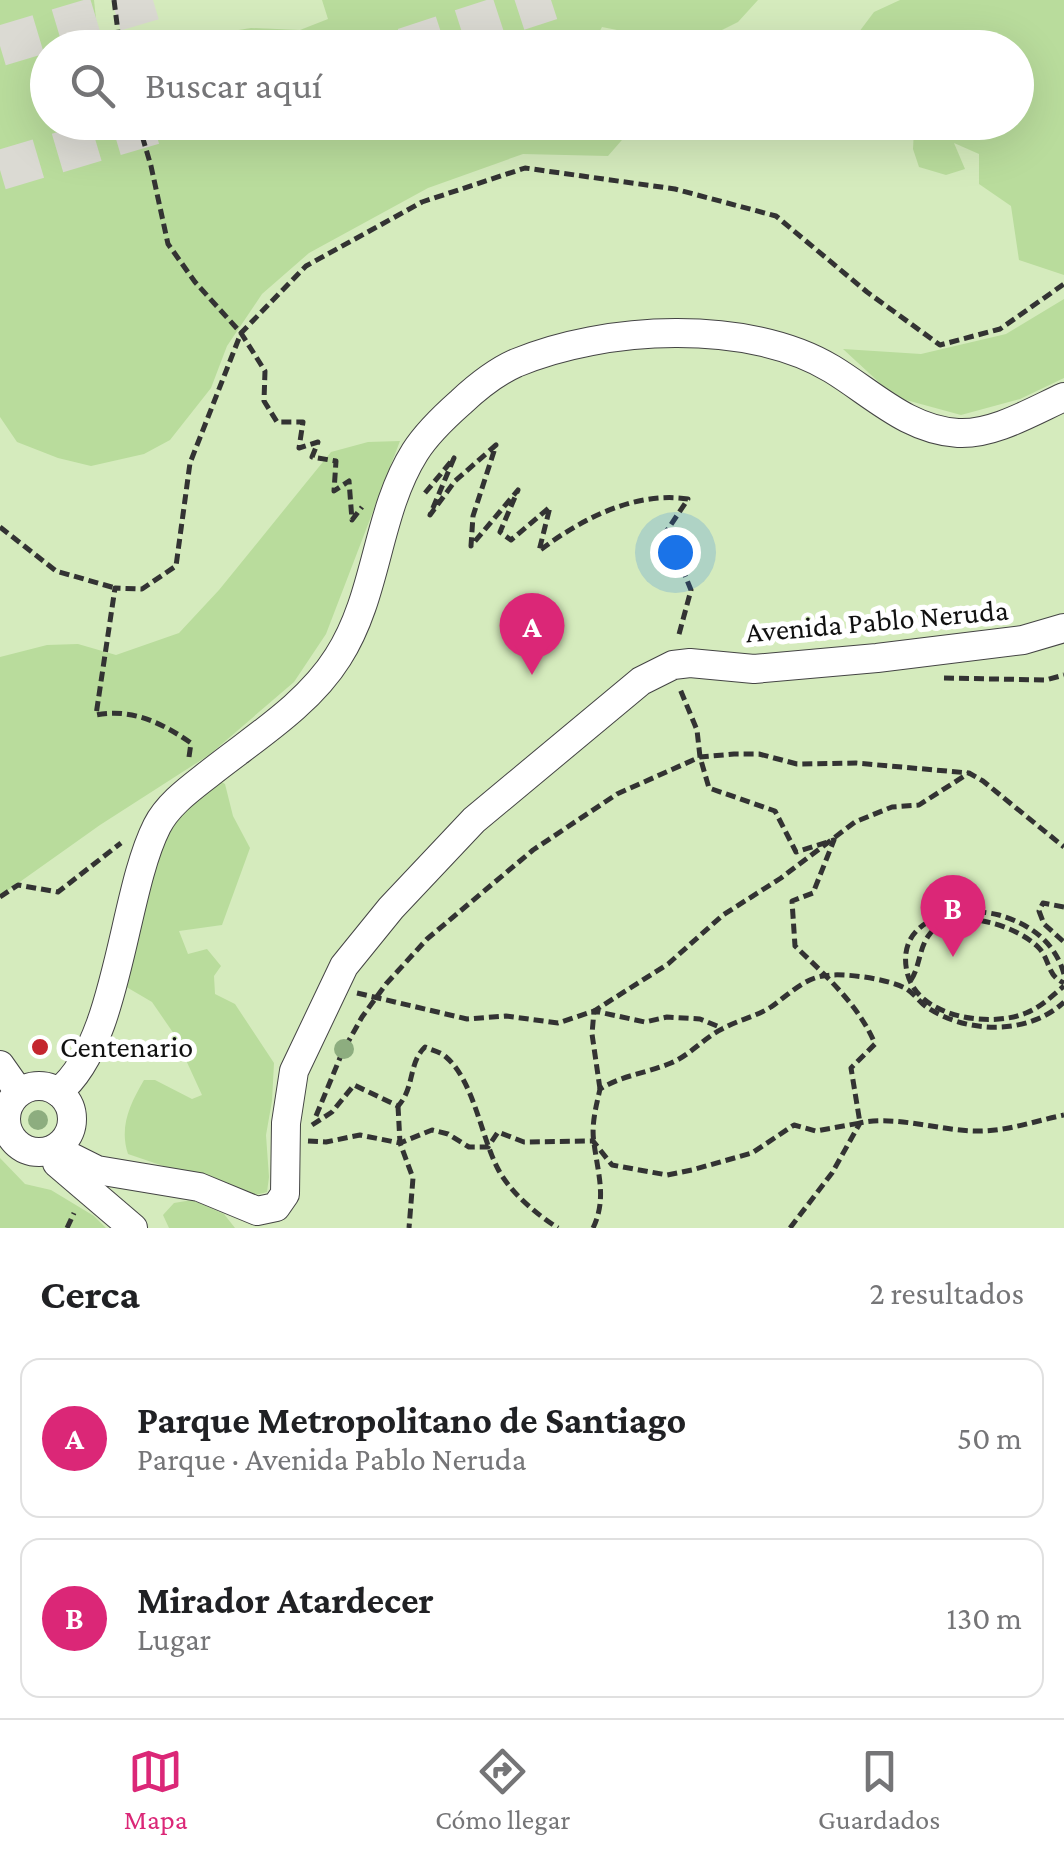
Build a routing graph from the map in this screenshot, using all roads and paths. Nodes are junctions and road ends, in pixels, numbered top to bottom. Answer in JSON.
{"nodes":[{"id":1,"x":114,"y":0,"type":"edge"},
{"id":2,"x":118,"y":30,"type":"edge"},
{"id":3,"x":144,"y":140,"type":"edge"},
{"id":4,"x":1064,"y":396,"type":"edge"},
{"id":5,"x":420,"y":499,"type":"dead end"},
{"id":6,"x":0,"y":526,"type":"edge"},
{"id":7,"x":380,"y":545,"type":"junction"},
{"id":8,"x":115,"y":588,"type":"dead end"},
{"id":9,"x":1064,"y":628,"type":"edge"},
{"id":10,"x":674,"y":675,"type":"junction"},
{"id":11,"x":1064,"y":675,"type":"edge"},
{"id":12,"x":937,"y":678,"type":"dead end"},
{"id":13,"x":700,"y":756,"type":"junction"},
{"id":14,"x":969,"y":774,"type":"junction"},
{"id":15,"x":834,"y":840,"type":"junction"},
{"id":16,"x":1064,"y":847,"type":"edge"},
{"id":17,"x":1064,"y":907,"type":"edge"},
{"id":18,"x":1064,"y":942,"type":"edge"},
{"id":19,"x":1064,"y":974,"type":"edge"},
{"id":20,"x":825,"y":975,"type":"junction"},
{"id":21,"x":911,"y":980,"type":"junction"},
{"id":22,"x":354,"y":982,"type":"dead end"},
{"id":23,"x":1064,"y":985,"type":"edge"},
{"id":24,"x":906,"y":988,"type":"junction"},
{"id":25,"x":376,"y":997,"type":"junction"},
{"id":26,"x":1064,"y":1002,"type":"edge"},
{"id":27,"x":594,"y":1012,"type":"junction"},
{"id":28,"x":722,"y":1028,"type":"junction"},
{"id":29,"x":0,"y":1065,"type":"edge"},
{"id":30,"x":600,"y":1088,"type":"junction"},
{"id":31,"x":19,"y":1092,"type":"junction"},
{"id":32,"x":58,"y":1092,"type":"junction"},
{"id":33,"x":398,"y":1106,"type":"junction"},
{"id":34,"x":1064,"y":1115,"type":"edge"},
{"id":35,"x":3,"y":1117,"type":"edge"},
{"id":36,"x":860,"y":1123,"type":"junction"},
{"id":37,"x":300,"y":1140,"type":"dead end"},
{"id":38,"x":594,"y":1141,"type":"junction"},
{"id":39,"x":400,"y":1143,"type":"junction"},
{"id":40,"x":488,"y":1147,"type":"junction"},
{"id":41,"x":49,"y":1150,"type":"junction"},
{"id":42,"x":133,"y":1228,"type":"edge"},
{"id":43,"x":409,"y":1228,"type":"edge"},
{"id":44,"x":558,"y":1228,"type":"edge"},
{"id":45,"x":593,"y":1228,"type":"edge"},
{"id":46,"x":790,"y":1228,"type":"edge"}],
"edges":[{"from":1,"to":2,"type":"path"},
{"from":3,"to":7,"type":"path"},
{"from":4,"to":7,"type":"street"},
{"from":5,"to":10,"type":"path"},
{"from":6,"to":8,"type":"path"},
{"from":7,"to":32,"type":"street"},
{"from":9,"to":10,"type":"street","name":"Avenida Pablo Neruda"},
{"from":10,"to":13,"type":"path"},
{"from":10,"to":41,"type":"street","name":"Avenida Pablo Neruda"},
{"from":11,"to":12,"type":"path"},
{"from":13,"to":14,"type":"path"},
{"from":13,"to":15,"type":"path"},
{"from":13,"to":25,"type":"path"},
{"from":14,"to":15,"type":"path"},
{"from":14,"to":16,"type":"path"},
{"from":15,"to":20,"type":"path"},
{"from":15,"to":27,"type":"path"},
{"from":17,"to":18,"type":"path"},
{"from":19,"to":21,"type":"path"},
{"from":20,"to":24,"type":"path"},
{"from":20,"to":28,"type":"path"},
{"from":20,"to":36,"type":"path"},
{"from":21,"to":23,"type":"path"},
{"from":21,"to":23,"type":"path"},
{"from":21,"to":24,"type":"path"},
{"from":22,"to":25,"type":"path"},
{"from":24,"to":26,"type":"path"},
{"from":25,"to":27,"type":"path"},
{"from":25,"to":33,"type":"path"},
{"from":27,"to":28,"type":"path"},
{"from":27,"to":30,"type":"path"},
{"from":28,"to":30,"type":"path"},
{"from":29,"to":31,"type":"street"},
{"from":30,"to":38,"type":"path"},
{"from":31,"to":32,"type":"street"},
{"from":31,"to":35,"type":"street"},
{"from":32,"to":41,"type":"street"},
{"from":33,"to":39,"type":"path"},
{"from":33,"to":40,"type":"path"},
{"from":34,"to":36,"type":"path"},
{"from":35,"to":41,"type":"street"},
{"from":36,"to":38,"type":"path"},
{"from":36,"to":46,"type":"path"},
{"from":37,"to":39,"type":"path"},
{"from":38,"to":40,"type":"path"},
{"from":38,"to":45,"type":"path"},
{"from":39,"to":40,"type":"path"},
{"from":39,"to":43,"type":"path"},
{"from":40,"to":44,"type":"path"},
{"from":41,"to":42,"type":"street"}]}
